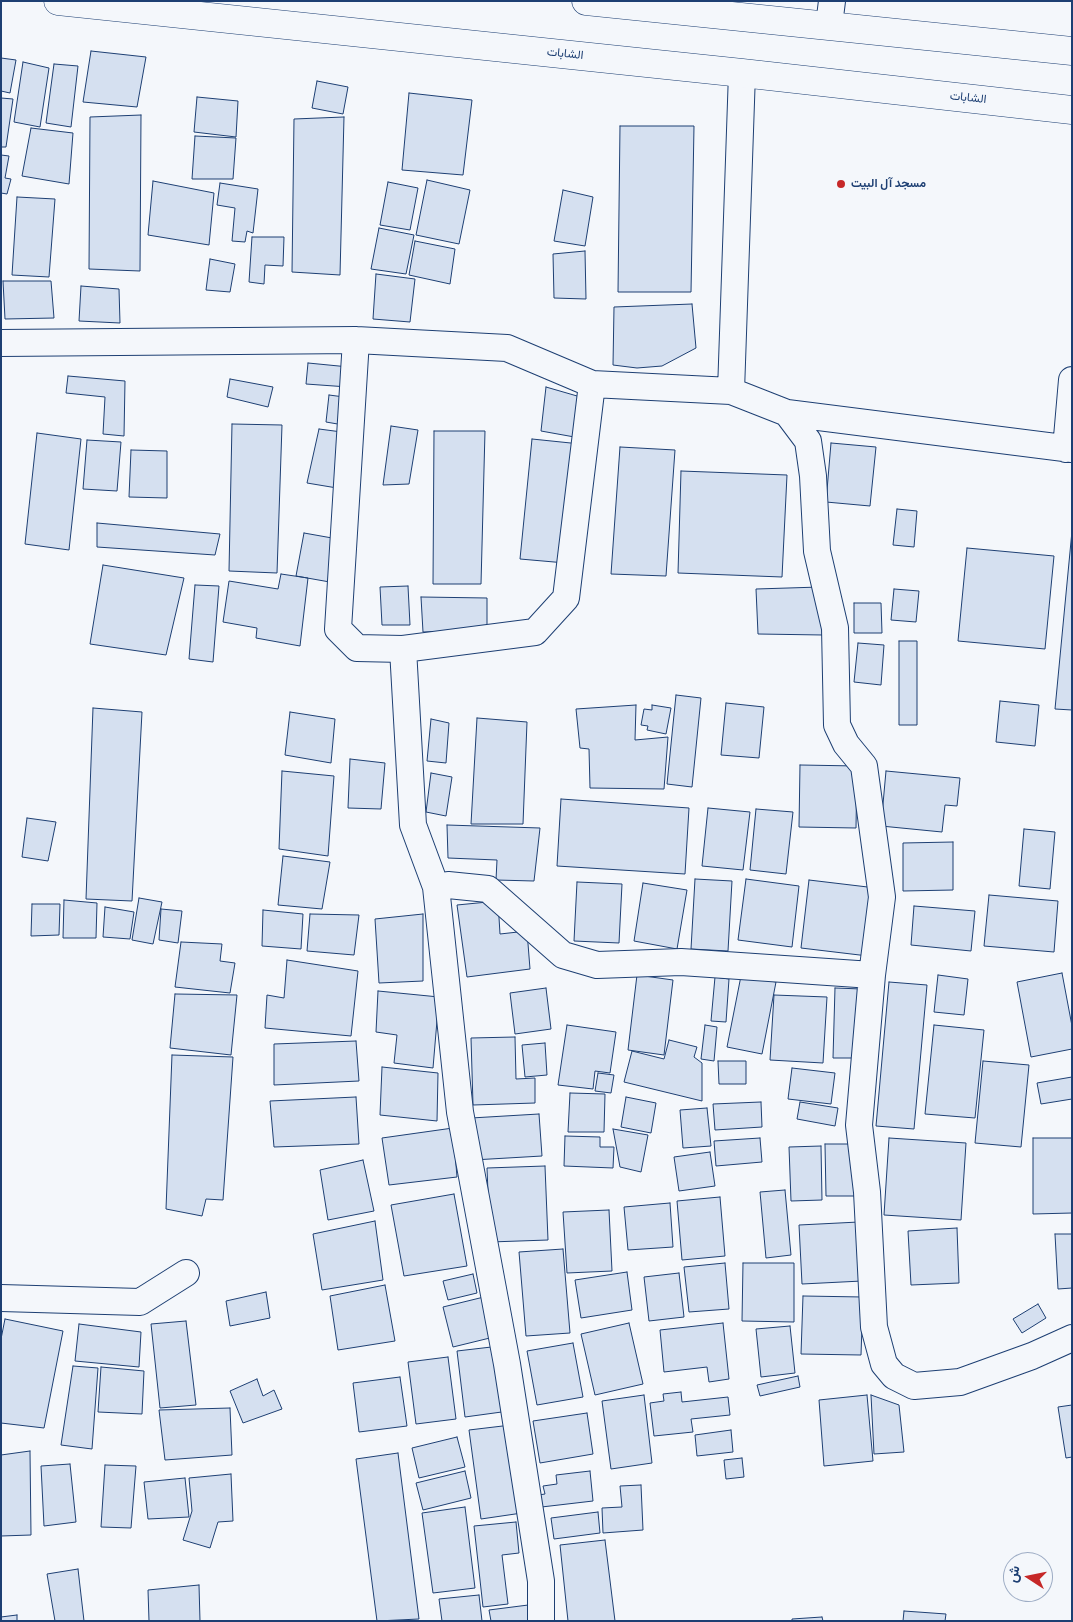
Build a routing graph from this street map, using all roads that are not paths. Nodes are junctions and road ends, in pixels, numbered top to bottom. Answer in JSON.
{"nodes":[{"id":1,"x":58,"y":1,"type":"edge"},
{"id":2,"x":586,"y":1,"type":"edge"},
{"id":3,"x":830,"y":13,"type":"edge"},
{"id":4,"x":1072,"y":51,"type":"edge"},
{"id":5,"x":742,"y":73,"type":"junction"},
{"id":6,"x":1072,"y":110,"type":"edge"},
{"id":7,"x":356,"y":340,"type":"junction"},
{"id":8,"x":1,"y":343,"type":"edge"},
{"id":9,"x":1072,"y":380,"type":"edge"},
{"id":10,"x":592,"y":384,"type":"junction"},
{"id":11,"x":731,"y":391,"type":"junction"},
{"id":12,"x":787,"y":413,"type":"junction"},
{"id":13,"x":1069,"y":449,"type":"edge"},
{"id":14,"x":403,"y":649,"type":"junction"},
{"id":15,"x":436,"y":887,"type":"junction"},
{"id":16,"x":872,"y":975,"type":"junction"},
{"id":17,"x":186,"y":1273,"type":"dead end"},
{"id":18,"x":1,"y":1298,"type":"edge"},
{"id":19,"x":1072,"y":1338,"type":"edge"},
{"id":20,"x":541,"y":1621,"type":"edge"}],
"edges":[{"from":1,"to":5,"type":"main road","name":"الشابات"},
{"from":2,"to":3,"type":"main road"},
{"from":3,"to":4,"type":"main road"},
{"from":5,"to":6,"type":"main road","name":"الشابات"},
{"from":5,"to":11,"type":"street"},
{"from":7,"to":8,"type":"street"},
{"from":7,"to":10,"type":"street"},
{"from":7,"to":14,"type":"street"},
{"from":9,"to":13,"type":"street"},
{"from":10,"to":11,"type":"street"},
{"from":10,"to":14,"type":"street"},
{"from":11,"to":12,"type":"street"},
{"from":12,"to":13,"type":"street"},
{"from":12,"to":16,"type":"street"},
{"from":14,"to":15,"type":"street"},
{"from":15,"to":16,"type":"street"},
{"from":15,"to":20,"type":"street"},
{"from":16,"to":19,"type":"street"},
{"from":17,"to":18,"type":"street"}]}
